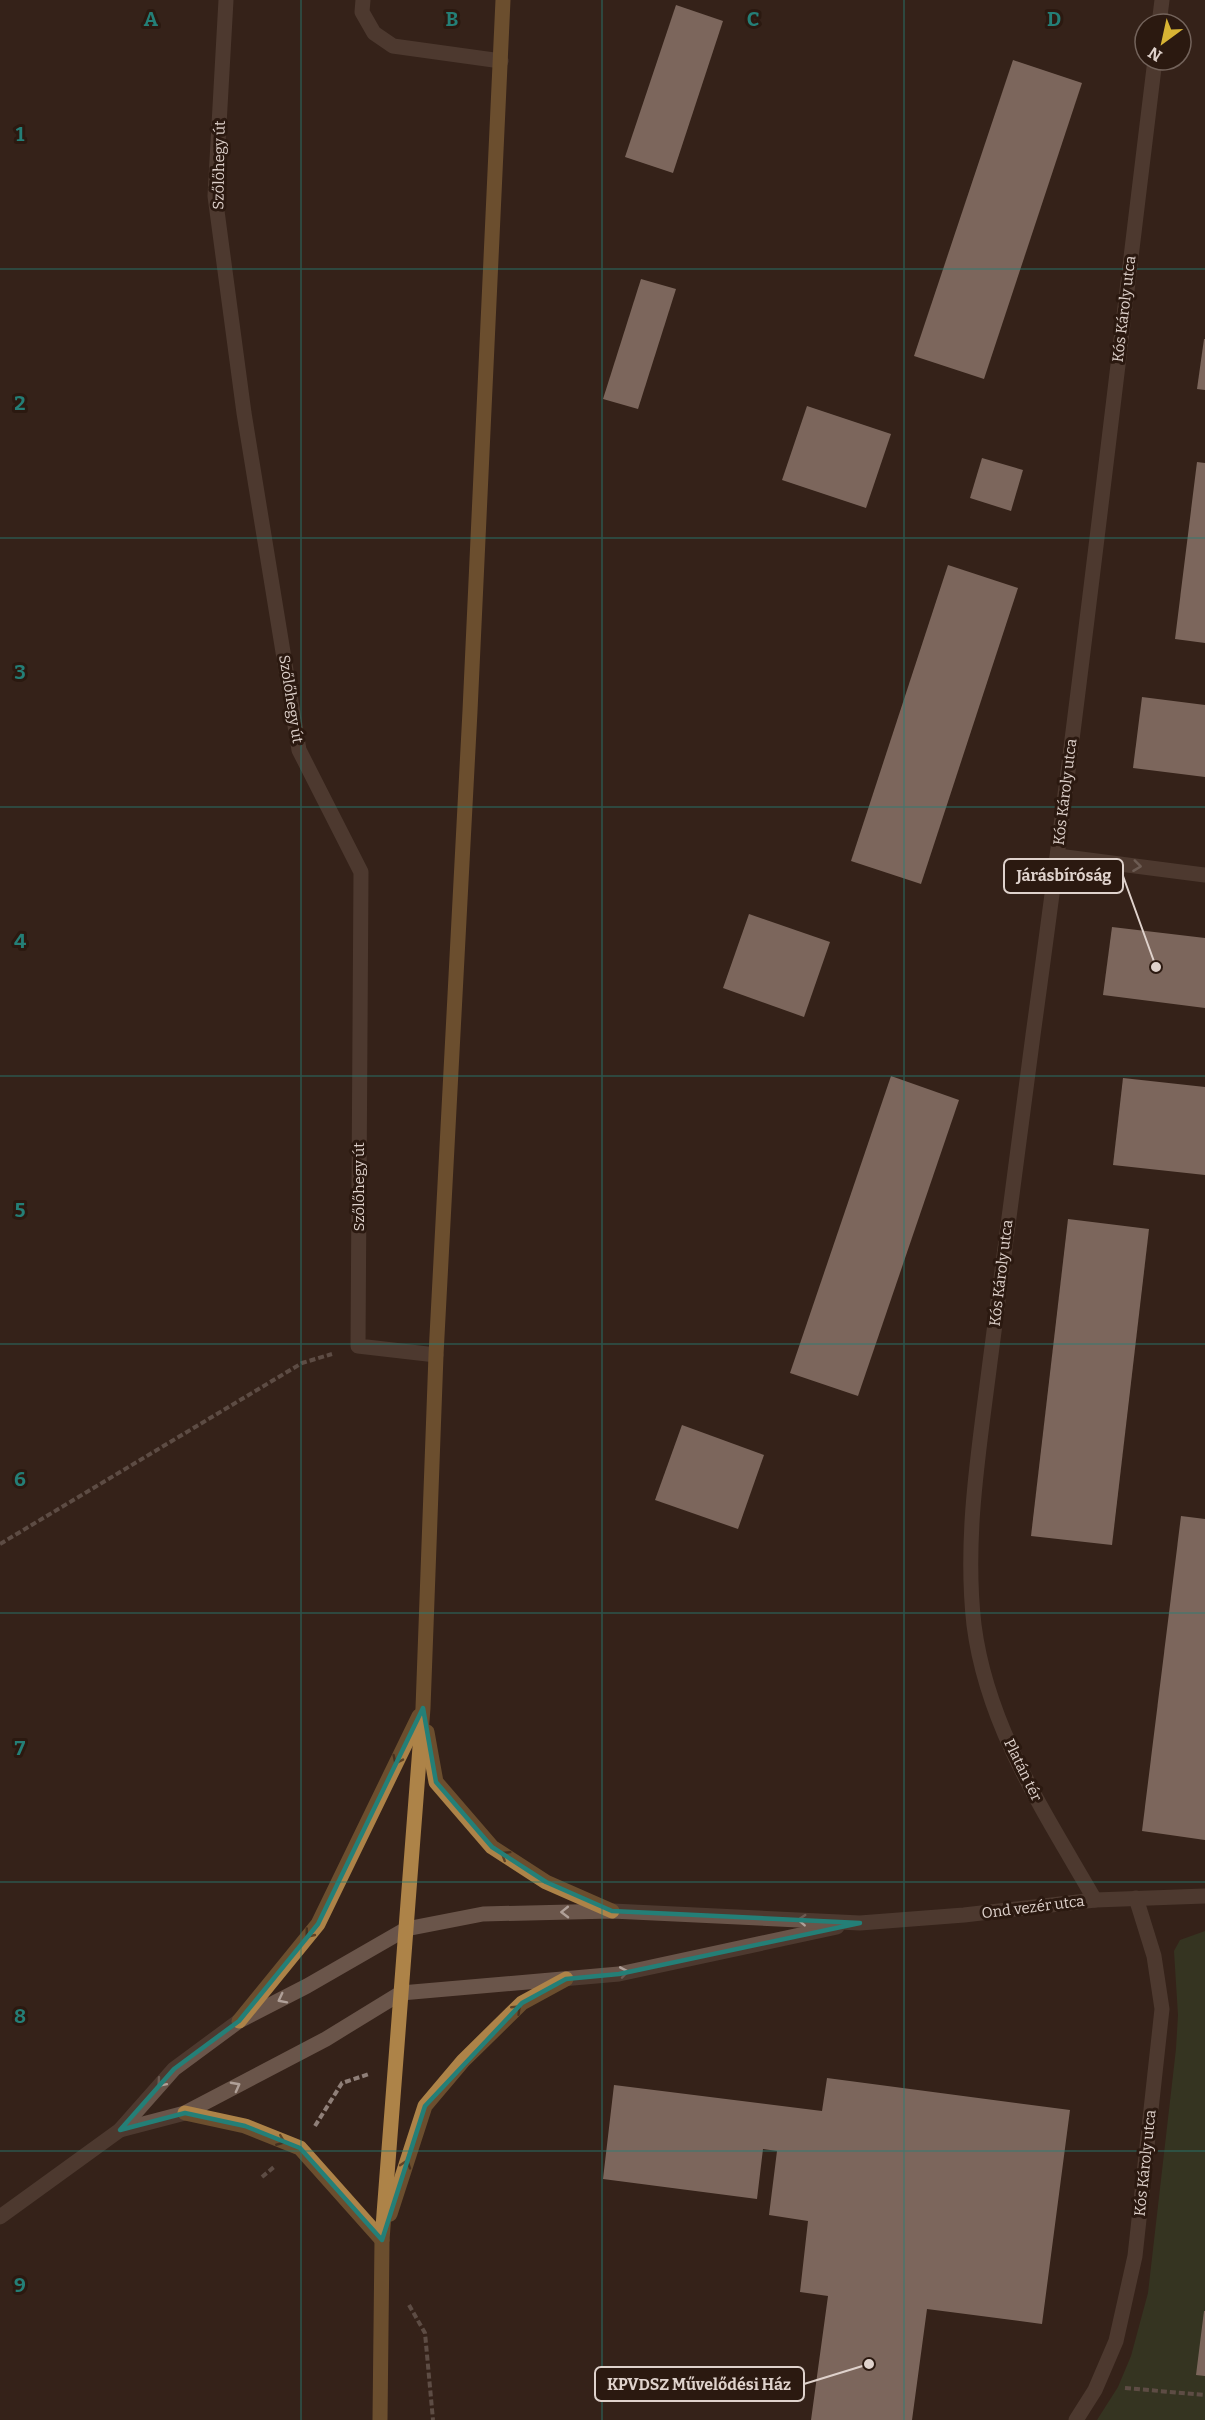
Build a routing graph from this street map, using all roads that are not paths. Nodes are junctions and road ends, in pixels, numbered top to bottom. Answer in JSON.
{"nodes":[{"id":1,"x":226,"y":0,"type":"edge"},
{"id":2,"x":363,"y":0,"type":"edge"},
{"id":3,"x":503,"y":0,"type":"edge"},
{"id":4,"x":501,"y":61,"type":"junction"},
{"id":5,"x":1154,"y":72,"type":"edge"},
{"id":6,"x":1058,"y":856,"type":"junction"},
{"id":7,"x":1205,"y":875,"type":"edge"},
{"id":8,"x":436,"y":1355,"type":"junction"},
{"id":9,"x":975,"y":1630,"type":"joint"},
{"id":10,"x":423,"y":1708,"type":"junction"},
{"id":11,"x":1205,"y":1896,"type":"edge"},
{"id":12,"x":1136,"y":1899,"type":"junction"},
{"id":13,"x":1095,"y":1900,"type":"junction"},
{"id":14,"x":612,"y":1911,"type":"junction"},
{"id":15,"x":861,"y":1923,"type":"junction"},
{"id":16,"x":406,"y":1929,"type":"junction"},
{"id":17,"x":566,"y":1979,"type":"junction"},
{"id":18,"x":401,"y":1993,"type":"junction"},
{"id":19,"x":239,"y":2021,"type":"junction"},
{"id":20,"x":185,"y":2113,"type":"junction"},
{"id":21,"x":120,"y":2130,"type":"junction"},
{"id":22,"x":0,"y":2217,"type":"edge"},
{"id":23,"x":382,"y":2240,"type":"junction"},
{"id":24,"x":380,"y":2420,"type":"edge"},
{"id":25,"x":1076,"y":2420,"type":"edge"}],
"edges":[{"from":1,"to":8,"type":"street","name":"Szőlőhegy út"},
{"from":2,"to":4,"type":"street"},
{"from":3,"to":4,"type":"main road"},
{"from":4,"to":8,"type":"main road"},
{"from":5,"to":6,"type":"street","name":"Kós Károly utca"},
{"from":6,"to":7,"type":"street","one_way":true},
{"from":6,"to":9,"type":"street","name":"Kós Károly utca"},
{"from":8,"to":10,"type":"main road"},
{"from":9,"to":13,"type":"street","name":"Platán tér"},
{"from":14,"to":10,"type":"main road","one_way":true},
{"from":10,"to":16,"type":"main road"},
{"from":10,"to":19,"type":"main road","one_way":true},
{"from":11,"to":12,"type":"street","name":"Ond vezér utca"},
{"from":12,"to":13,"type":"street","name":"Ond vezér utca"},
{"from":12,"to":25,"type":"street","name":"Kós Károly utca"},
{"from":13,"to":15,"type":"street","name":"Ond vezér utca"},
{"from":15,"to":14,"type":"street","one_way":true},
{"from":14,"to":16,"type":"street","one_way":true},
{"from":17,"to":15,"type":"street","one_way":true},
{"from":16,"to":18,"type":"main road"},
{"from":16,"to":19,"type":"street","one_way":true},
{"from":17,"to":18,"type":"street"},
{"from":23,"to":17,"type":"main road","one_way":true},
{"from":20,"to":18,"type":"street","one_way":true},
{"from":18,"to":23,"type":"main road"},
{"from":19,"to":21,"type":"street","one_way":true},
{"from":20,"to":21,"type":"street"},
{"from":20,"to":23,"type":"main road","one_way":true},
{"from":21,"to":22,"type":"street"},
{"from":23,"to":24,"type":"main road"}]}
